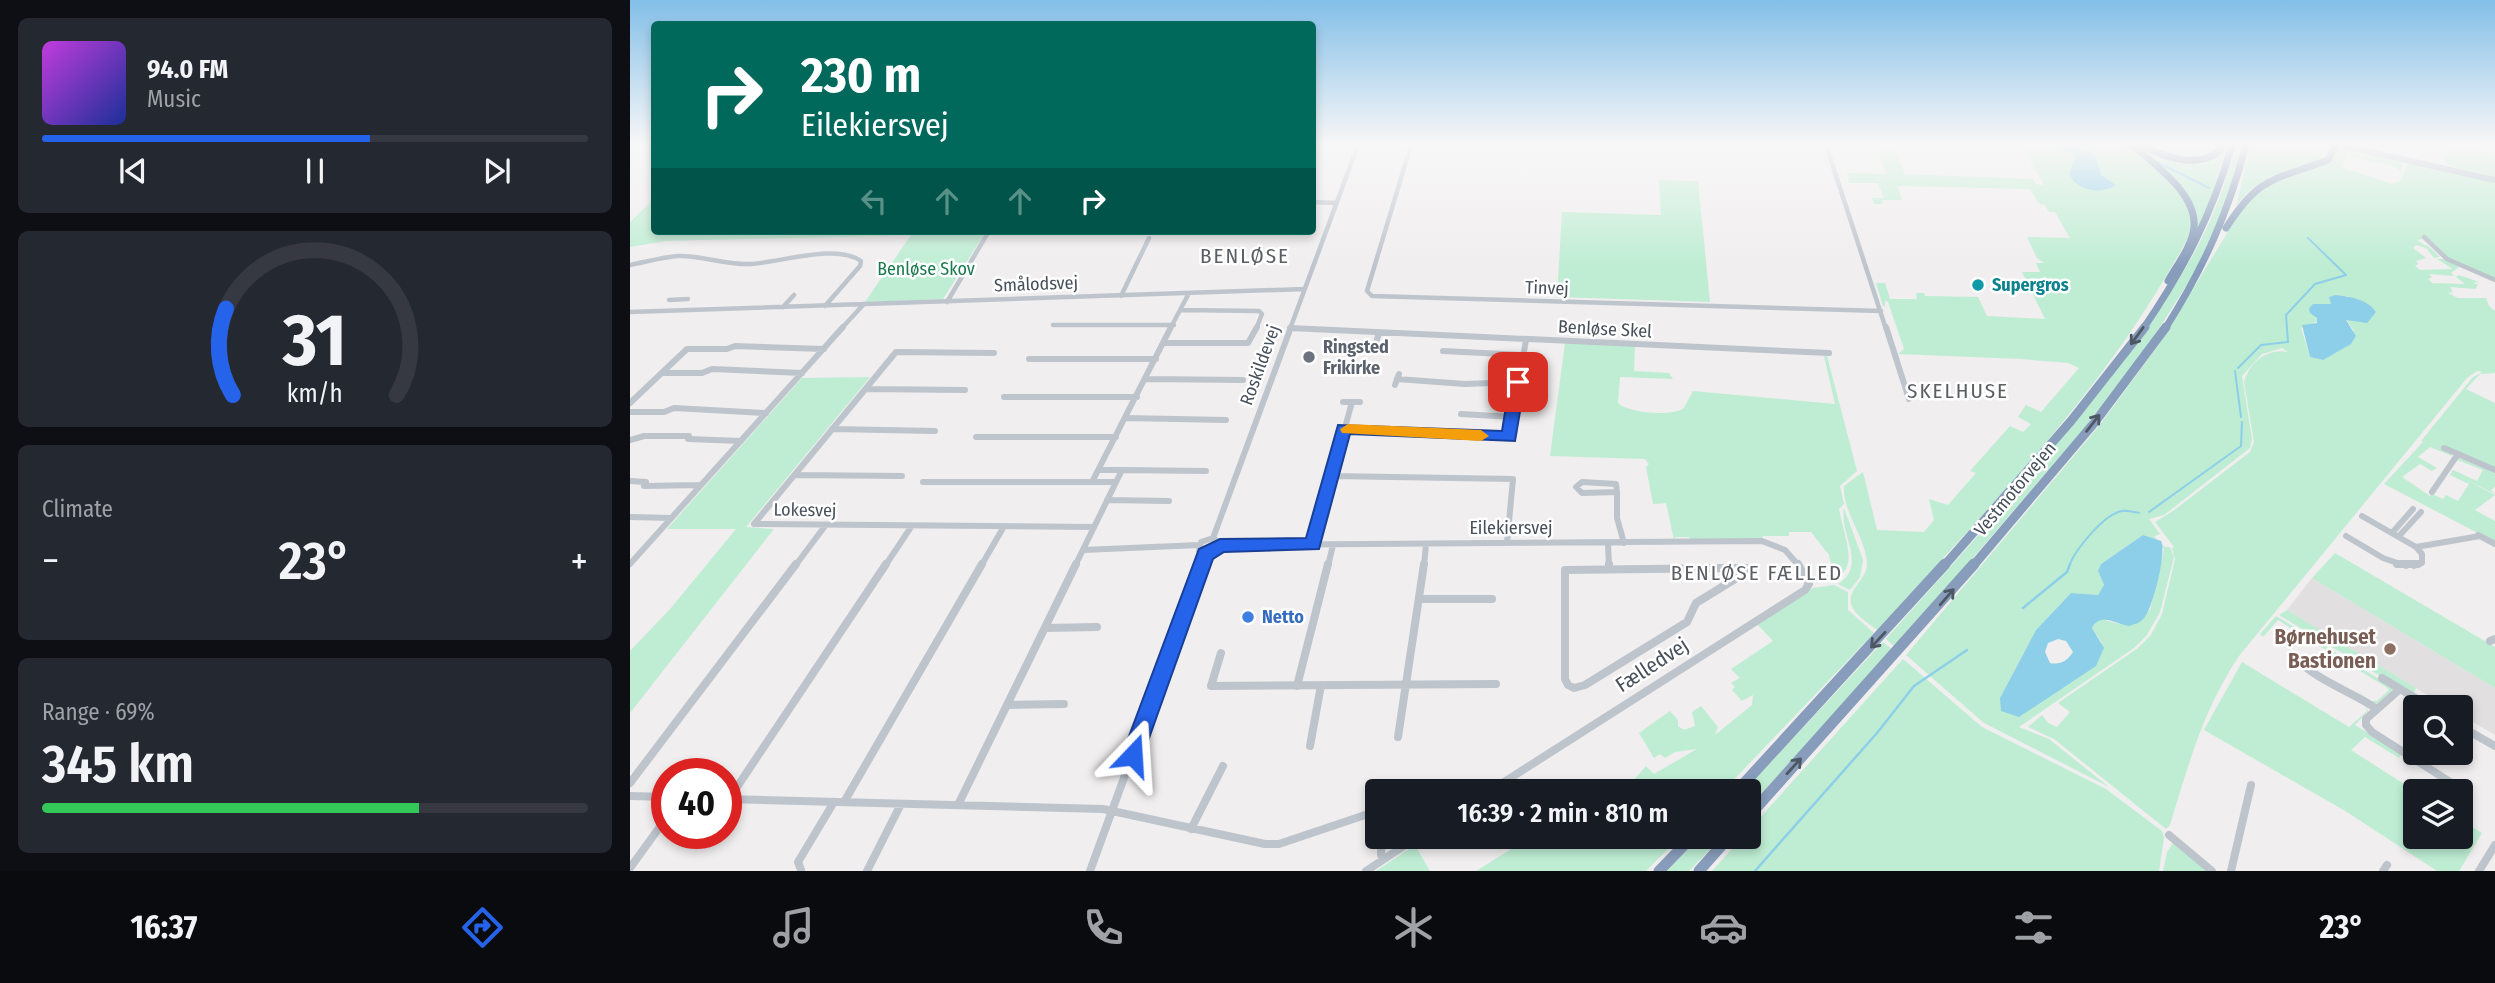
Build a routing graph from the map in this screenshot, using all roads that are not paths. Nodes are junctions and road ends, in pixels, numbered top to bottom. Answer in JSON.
{"nodes":[{"id":1,"x":1343,"y":186,"type":"edge"},
{"id":2,"x":1398,"y":186,"type":"edge"},
{"id":3,"x":1842,"y":186,"type":"edge"},
{"id":4,"x":2174,"y":186,"type":"edge"},
{"id":5,"x":2220,"y":186,"type":"edge"},
{"id":6,"x":2235,"y":186,"type":"edge"},
{"id":7,"x":2259,"y":186,"type":"edge"},
{"id":8,"x":1316,"y":202,"type":"edge"},
{"id":9,"x":1336,"y":203,"type":"junction"},
{"id":10,"x":987,"y":235,"type":"edge"},
{"id":11,"x":1149,"y":238,"type":"dead end"},
{"id":12,"x":2417,"y":240,"type":"dead end"},
{"id":13,"x":2208,"y":256,"type":"junction"},
{"id":14,"x":630,"y":265,"type":"edge"},
{"id":15,"x":2495,"y":280,"type":"edge"},
{"id":16,"x":1304,"y":289,"type":"junction"},
{"id":17,"x":1189,"y":293,"type":"junction"},
{"id":18,"x":794,"y":295,"type":"dead end"},
{"id":19,"x":1121,"y":296,"type":"junction"},
{"id":20,"x":688,"y":299,"type":"dead end"},
{"id":21,"x":668,"y":300,"type":"dead end"},
{"id":22,"x":677,"y":300,"type":"junction"},
{"id":23,"x":947,"y":302,"type":"junction"},
{"id":24,"x":864,"y":304,"type":"junction"},
{"id":25,"x":825,"y":306,"type":"junction"},
{"id":26,"x":783,"y":307,"type":"junction"},
{"id":27,"x":2157,"y":307,"type":"junction"},
{"id":28,"x":1181,"y":310,"type":"junction"},
{"id":29,"x":666,"y":311,"type":"junction"},
{"id":30,"x":1881,"y":311,"type":"junction"},
{"id":31,"x":630,"y":312,"type":"edge"},
{"id":32,"x":1053,"y":325,"type":"dead end"},
{"id":33,"x":1174,"y":325,"type":"junction"},
{"id":34,"x":1290,"y":328,"type":"junction"},
{"id":35,"x":1379,"y":333,"type":"junction"},
{"id":36,"x":1526,"y":340,"type":"junction"},
{"id":37,"x":1164,"y":343,"type":"junction"},
{"id":38,"x":1374,"y":346,"type":"dead end"},
{"id":39,"x":824,"y":349,"type":"junction"},
{"id":40,"x":1443,"y":351,"type":"dead end"},
{"id":41,"x":994,"y":353,"type":"dead end"},
{"id":42,"x":1829,"y":353,"type":"dead end"},
{"id":43,"x":1523,"y":355,"type":"junction"},
{"id":44,"x":1029,"y":359,"type":"dead end"},
{"id":45,"x":1156,"y":359,"type":"junction"},
{"id":46,"x":662,"y":373,"type":"junction"},
{"id":47,"x":803,"y":373,"type":"junction"},
{"id":48,"x":1146,"y":379,"type":"junction"},
{"id":49,"x":1243,"y":380,"type":"dead end"},
{"id":50,"x":1397,"y":380,"type":"dead end"},
{"id":51,"x":1518,"y":382,"type":"junction"},
{"id":52,"x":866,"y":389,"type":"junction"},
{"id":53,"x":965,"y":390,"type":"dead end"},
{"id":54,"x":1004,"y":397,"type":"dead end"},
{"id":55,"x":1136,"y":397,"type":"junction"},
{"id":56,"x":1909,"y":399,"type":"dead end"},
{"id":57,"x":1343,"y":402,"type":"dead end"},
{"id":58,"x":1352,"y":402,"type":"junction"},
{"id":59,"x":1360,"y":402,"type":"dead end"},
{"id":60,"x":630,"y":403,"type":"edge"},
{"id":61,"x":630,"y":412,"type":"edge"},
{"id":62,"x":766,"y":413,"type":"junction"},
{"id":63,"x":1461,"y":414,"type":"dead end"},
{"id":64,"x":1513,"y":416,"type":"junction"},
{"id":65,"x":1125,"y":418,"type":"junction"},
{"id":66,"x":1226,"y":420,"type":"dead end"},
{"id":67,"x":832,"y":429,"type":"junction"},
{"id":68,"x":1344,"y":429,"type":"junction"},
{"id":69,"x":935,"y":431,"type":"dead end"},
{"id":70,"x":976,"y":437,"type":"dead end"},
{"id":71,"x":1116,"y":437,"type":"junction"},
{"id":72,"x":630,"y":440,"type":"edge"},
{"id":73,"x":741,"y":441,"type":"junction"},
{"id":74,"x":2444,"y":448,"type":"dead end"},
{"id":75,"x":2458,"y":454,"type":"junction"},
{"id":76,"x":1099,"y":470,"type":"junction"},
{"id":77,"x":1122,"y":470,"type":"junction"},
{"id":78,"x":2495,"y":470,"type":"edge"},
{"id":79,"x":1206,"y":471,"type":"dead end"},
{"id":80,"x":795,"y":475,"type":"junction"},
{"id":81,"x":1332,"y":475,"type":"junction"},
{"id":82,"x":902,"y":476,"type":"dead end"},
{"id":83,"x":630,"y":481,"type":"edge"},
{"id":84,"x":923,"y":482,"type":"dead end"},
{"id":85,"x":1092,"y":482,"type":"junction"},
{"id":86,"x":1116,"y":482,"type":"junction"},
{"id":87,"x":701,"y":485,"type":"junction"},
{"id":88,"x":1617,"y":492,"type":"junction"},
{"id":89,"x":2432,"y":492,"type":"dead end"},
{"id":90,"x":1107,"y":500,"type":"junction"},
{"id":91,"x":1170,"y":501,"type":"dead end"},
{"id":92,"x":2417,"y":510,"type":"dead end"},
{"id":93,"x":2362,"y":516,"type":"dead end"},
{"id":94,"x":630,"y":517,"type":"edge"},
{"id":95,"x":671,"y":518,"type":"junction"},
{"id":96,"x":825,"y":526,"type":"junction"},
{"id":97,"x":911,"y":527,"type":"junction"},
{"id":98,"x":1094,"y":527,"type":"junction"},
{"id":99,"x":1003,"y":528,"type":"junction"},
{"id":100,"x":2395,"y":535,"type":"junction"},
{"id":101,"x":2346,"y":536,"type":"dead end"},
{"id":102,"x":1213,"y":538,"type":"junction"},
{"id":103,"x":1507,"y":543,"type":"junction"},
{"id":104,"x":1625,"y":543,"type":"junction"},
{"id":105,"x":1426,"y":544,"type":"junction"},
{"id":106,"x":1608,"y":544,"type":"junction"},
{"id":107,"x":2495,"y":544,"type":"edge"},
{"id":108,"x":1199,"y":545,"type":"junction"},
{"id":109,"x":1220,"y":545,"type":"junction"},
{"id":110,"x":1313,"y":545,"type":"junction"},
{"id":111,"x":1333,"y":545,"type":"junction"},
{"id":112,"x":2416,"y":547,"type":"junction"},
{"id":113,"x":1083,"y":550,"type":"junction"},
{"id":114,"x":1206,"y":554,"type":"junction"},
{"id":115,"x":1795,"y":561,"type":"joint"},
{"id":116,"x":630,"y":564,"type":"edge"},
{"id":117,"x":1729,"y":568,"type":"junction"},
{"id":118,"x":1609,"y":569,"type":"junction"},
{"id":119,"x":1735,"y":579,"type":"junction"},
{"id":120,"x":1492,"y":598,"type":"dead end"},
{"id":121,"x":1420,"y":599,"type":"junction"},
{"id":122,"x":1097,"y":627,"type":"dead end"},
{"id":123,"x":1045,"y":628,"type":"junction"},
{"id":124,"x":1221,"y":653,"type":"dead end"},
{"id":125,"x":2295,"y":658,"type":"dead end"},
{"id":126,"x":2382,"y":678,"type":"dead end"},
{"id":127,"x":1496,"y":684,"type":"dead end"},
{"id":128,"x":1321,"y":685,"type":"junction"},
{"id":129,"x":1407,"y":685,"type":"junction"},
{"id":130,"x":1297,"y":686,"type":"junction"},
{"id":131,"x":2400,"y":689,"type":"junction"},
{"id":132,"x":2410,"y":695,"type":"edge"},
{"id":133,"x":1064,"y":704,"type":"dead end"},
{"id":134,"x":1007,"y":705,"type":"junction"},
{"id":135,"x":2377,"y":709,"type":"junction"},
{"id":136,"x":2473,"y":734,"type":"edge"},
{"id":137,"x":1398,"y":737,"type":"dead end"},
{"id":138,"x":1310,"y":746,"type":"dead end"},
{"id":139,"x":2495,"y":747,"type":"edge"},
{"id":140,"x":1223,"y":766,"type":"dead end"},
{"id":141,"x":742,"y":778,"type":"edge"},
{"id":142,"x":1509,"y":779,"type":"edge"},
{"id":143,"x":1748,"y":779,"type":"edge"},
{"id":144,"x":2445,"y":779,"type":"edge"},
{"id":145,"x":630,"y":783,"type":"edge"},
{"id":146,"x":2251,"y":785,"type":"dead end"},
{"id":147,"x":630,"y":796,"type":"edge"},
{"id":148,"x":651,"y":797,"type":"edge"},
{"id":149,"x":742,"y":799,"type":"edge"},
{"id":150,"x":839,"y":802,"type":"junction"},
{"id":151,"x":1761,"y":803,"type":"edge"},
{"id":152,"x":901,"y":804,"type":"junction"},
{"id":153,"x":958,"y":805,"type":"junction"},
{"id":154,"x":1113,"y":810,"type":"junction"},
{"id":155,"x":1365,"y":815,"type":"edge"},
{"id":156,"x":1191,"y":829,"type":"junction"},
{"id":157,"x":2169,"y":835,"type":"dead end"},
{"id":158,"x":651,"y":839,"type":"edge"},
{"id":159,"x":2495,"y":845,"type":"edge"},
{"id":160,"x":1381,"y":849,"type":"edge"},
{"id":161,"x":1399,"y":849,"type":"edge"},
{"id":162,"x":1680,"y":849,"type":"edge"},
{"id":163,"x":1718,"y":849,"type":"edge"},
{"id":164,"x":1384,"y":859,"type":"junction"},
{"id":165,"x":630,"y":869,"type":"edge"},
{"id":166,"x":801,"y":870,"type":"edge"},
{"id":167,"x":867,"y":871,"type":"edge"},
{"id":168,"x":1090,"y":871,"type":"edge"},
{"id":169,"x":1366,"y":871,"type":"edge"},
{"id":170,"x":1659,"y":871,"type":"edge"},
{"id":171,"x":1699,"y":871,"type":"edge"},
{"id":172,"x":2212,"y":871,"type":"edge"},
{"id":173,"x":2231,"y":871,"type":"edge"},
{"id":174,"x":2479,"y":871,"type":"edge"}],
"edges":[{"from":1,"to":9,"type":"street","name":"Roskildevej"},
{"from":2,"to":30,"type":"street","name":"Tinvej"},
{"from":3,"to":30,"type":"street"},
{"from":4,"to":27,"type":"highway"},
{"from":5,"to":27,"type":"highway","name":"Vestmotorvejen"},
{"from":6,"to":13,"type":"highway","name":"Vestmotorvejen"},
{"from":7,"to":13,"type":"highway"},
{"from":8,"to":9,"type":"street"},
{"from":9,"to":16,"type":"street","name":"Roskildevej"},
{"from":10,"to":23,"type":"street"},
{"from":11,"to":19,"type":"street"},
{"from":12,"to":15,"type":"street"},
{"from":151,"to":13,"type":"highway","name":"Vestmotorvejen","one_way":true},
{"from":14,"to":25,"type":"street"},
{"from":16,"to":17,"type":"street","name":"Smålodsvej"},
{"from":16,"to":34,"type":"street","name":"Roskildevej"},
{"from":17,"to":19,"type":"street","name":"Smålodsvej"},
{"from":17,"to":28,"type":"street"},
{"from":18,"to":26,"type":"street"},
{"from":19,"to":23,"type":"street","name":"Smålodsvej"},
{"from":20,"to":22,"type":"street"},
{"from":21,"to":22,"type":"street"},
{"from":22,"to":29,"type":"street"},
{"from":23,"to":24,"type":"street","name":"Smålodsvej"},
{"from":24,"to":25,"type":"street","name":"Smålodsvej"},
{"from":24,"to":39,"type":"street"},
{"from":25,"to":26,"type":"street","name":"Smålodsvej"},
{"from":26,"to":29,"type":"street","name":"Smålodsvej"},
{"from":27,"to":143,"type":"highway","name":"Vestmotorvejen","one_way":true},
{"from":28,"to":33,"type":"street"},
{"from":28,"to":37,"type":"street"},
{"from":29,"to":31,"type":"street","name":"Smålodsvej"},
{"from":30,"to":56,"type":"street"},
{"from":32,"to":33,"type":"street"},
{"from":33,"to":37,"type":"street"},
{"from":34,"to":35,"type":"street","name":"Benløse Skel"},
{"from":34,"to":102,"type":"street","name":"Roskildevej"},
{"from":35,"to":36,"type":"street","name":"Benløse Skel"},
{"from":35,"to":38,"type":"street"},
{"from":36,"to":42,"type":"street","name":"Benløse Skel"},
{"from":36,"to":43,"type":"street"},
{"from":37,"to":45,"type":"street"},
{"from":39,"to":46,"type":"street"},
{"from":39,"to":47,"type":"street"},
{"from":40,"to":43,"type":"street"},
{"from":41,"to":52,"type":"street","name":"Lokesvej"},
{"from":43,"to":51,"type":"street"},
{"from":44,"to":45,"type":"street"},
{"from":45,"to":48,"type":"street"},
{"from":46,"to":47,"type":"street"},
{"from":46,"to":60,"type":"street"},
{"from":47,"to":62,"type":"street"},
{"from":48,"to":49,"type":"street"},
{"from":48,"to":55,"type":"street"},
{"from":50,"to":51,"type":"street"},
{"from":51,"to":64,"type":"street"},
{"from":52,"to":53,"type":"street"},
{"from":52,"to":67,"type":"street","name":"Lokesvej"},
{"from":54,"to":55,"type":"street"},
{"from":55,"to":65,"type":"street"},
{"from":57,"to":58,"type":"street"},
{"from":58,"to":59,"type":"street"},
{"from":58,"to":68,"type":"street"},
{"from":61,"to":62,"type":"street"},
{"from":62,"to":73,"type":"street"},
{"from":63,"to":64,"type":"street"},
{"from":64,"to":68,"type":"street"},
{"from":65,"to":66,"type":"street"},
{"from":65,"to":71,"type":"street"},
{"from":67,"to":69,"type":"street"},
{"from":67,"to":80,"type":"street","name":"Lokesvej"},
{"from":68,"to":81,"type":"street"},
{"from":70,"to":71,"type":"street"},
{"from":71,"to":76,"type":"street"},
{"from":72,"to":73,"type":"street"},
{"from":73,"to":87,"type":"street"},
{"from":74,"to":75,"type":"street"},
{"from":75,"to":78,"type":"street"},
{"from":75,"to":89,"type":"street"},
{"from":76,"to":77,"type":"street"},
{"from":76,"to":85,"type":"street"},
{"from":77,"to":79,"type":"street"},
{"from":77,"to":86,"type":"street"},
{"from":80,"to":82,"type":"street"},
{"from":80,"to":96,"type":"street","name":"Lokesvej"},
{"from":81,"to":103,"type":"street"},
{"from":81,"to":110,"type":"street"},
{"from":83,"to":87,"type":"street"},
{"from":84,"to":85,"type":"street"},
{"from":85,"to":86,"type":"street"},
{"from":86,"to":90,"type":"street"},
{"from":87,"to":95,"type":"street"},
{"from":88,"to":88,"type":"street"},
{"from":88,"to":104,"type":"street"},
{"from":90,"to":91,"type":"street"},
{"from":90,"to":98,"type":"street"},
{"from":92,"to":100,"type":"street"},
{"from":93,"to":100,"type":"street"},
{"from":94,"to":95,"type":"street"},
{"from":95,"to":116,"type":"street"},
{"from":96,"to":97,"type":"street","name":"Lokesvej"},
{"from":96,"to":145,"type":"street"},
{"from":97,"to":99,"type":"street","name":"Lokesvej"},
{"from":97,"to":141,"type":"street"},
{"from":98,"to":99,"type":"street","name":"Lokesvej"},
{"from":98,"to":113,"type":"street"},
{"from":99,"to":150,"type":"street"},
{"from":100,"to":112,"type":"street"},
{"from":101,"to":112,"type":"street"},
{"from":102,"to":108,"type":"street"},
{"from":102,"to":109,"type":"street"},
{"from":103,"to":105,"type":"street","name":"Eilekiersvej"},
{"from":103,"to":106,"type":"street","name":"Eilekiersvej"},
{"from":104,"to":106,"type":"street","name":"Eilekiersvej"},
{"from":104,"to":115,"type":"street","name":"Eilekiersvej"},
{"from":105,"to":111,"type":"street","name":"Eilekiersvej"},
{"from":105,"to":121,"type":"street"},
{"from":106,"to":118,"type":"street"},
{"from":107,"to":112,"type":"street"},
{"from":108,"to":113,"type":"street"},
{"from":108,"to":114,"type":"street"},
{"from":109,"to":110,"type":"street","name":"Eilekiersvej"},
{"from":109,"to":114,"type":"street"},
{"from":110,"to":111,"type":"street","name":"Eilekiersvej"},
{"from":111,"to":130,"type":"street"},
{"from":113,"to":123,"type":"street"},
{"from":114,"to":154,"type":"street"},
{"from":115,"to":142,"type":"street","name":"Fælledvej"},
{"from":117,"to":118,"type":"street"},
{"from":117,"to":119,"type":"street"},
{"from":117,"to":119,"type":"street"},
{"from":118,"to":119,"type":"street"},
{"from":120,"to":121,"type":"street"},
{"from":121,"to":129,"type":"street"},
{"from":122,"to":123,"type":"street"},
{"from":123,"to":134,"type":"street"},
{"from":124,"to":130,"type":"street"},
{"from":125,"to":135,"type":"street"},
{"from":126,"to":131,"type":"street"},
{"from":127,"to":129,"type":"street"},
{"from":128,"to":129,"type":"street"},
{"from":128,"to":130,"type":"street"},
{"from":128,"to":138,"type":"street"},
{"from":129,"to":137,"type":"street"},
{"from":131,"to":132,"type":"street"},
{"from":131,"to":135,"type":"street"},
{"from":133,"to":134,"type":"street"},
{"from":134,"to":153,"type":"street"},
{"from":135,"to":144,"type":"street"},
{"from":136,"to":139,"type":"street"},
{"from":140,"to":156,"type":"street"},
{"from":146,"to":173,"type":"street"},
{"from":147,"to":148,"type":"street"},
{"from":149,"to":150,"type":"street"},
{"from":150,"to":152,"type":"street"},
{"from":150,"to":166,"type":"street"},
{"from":152,"to":153,"type":"street"},
{"from":152,"to":167,"type":"street"},
{"from":153,"to":154,"type":"street"},
{"from":154,"to":156,"type":"street"},
{"from":154,"to":168,"type":"street"},
{"from":155,"to":156,"type":"street"},
{"from":157,"to":172,"type":"street"},
{"from":158,"to":165,"type":"street"},
{"from":159,"to":174,"type":"street"},
{"from":160,"to":164,"type":"street"},
{"from":161,"to":164,"type":"street"},
{"from":162,"to":170,"type":"highway"},
{"from":163,"to":171,"type":"highway"},
{"from":164,"to":169,"type":"street"}]}
